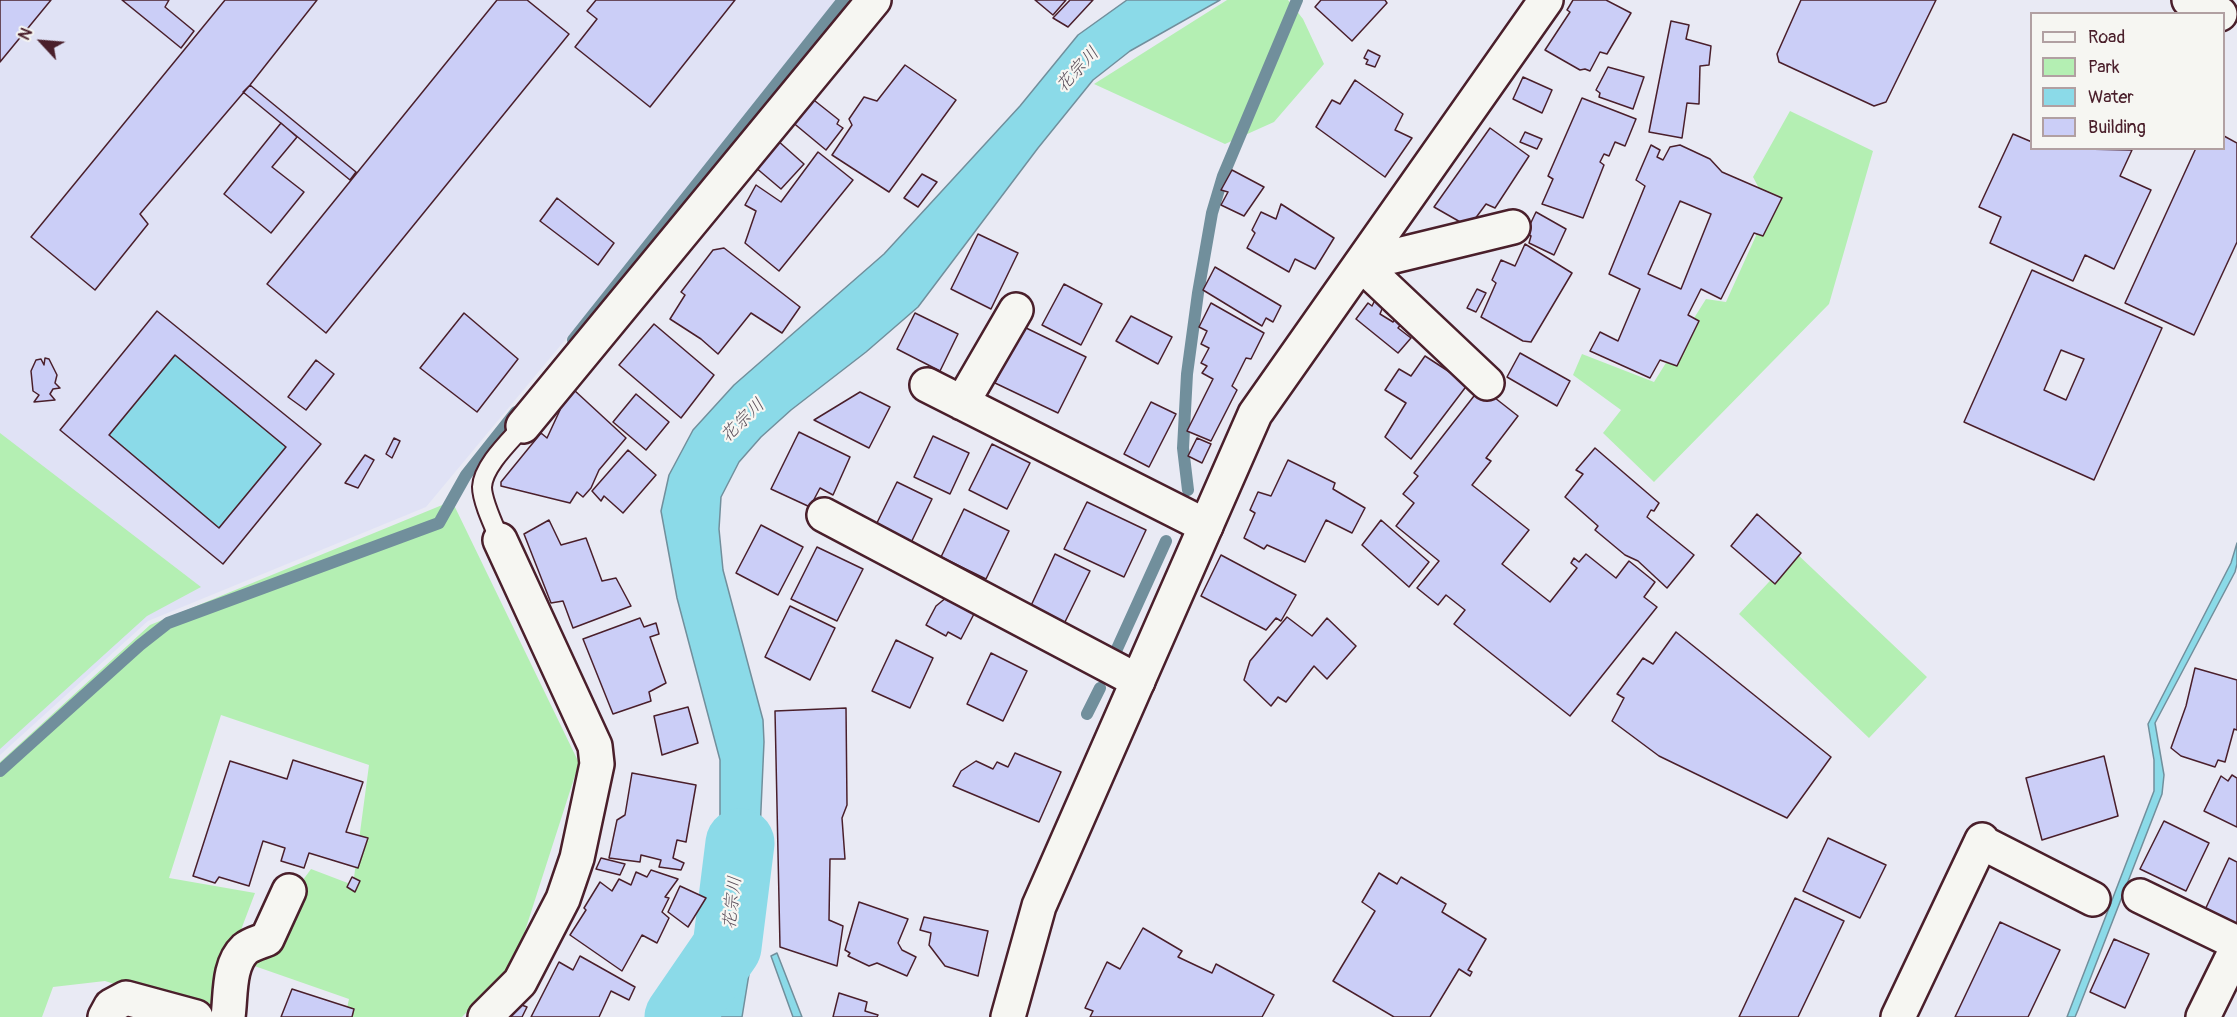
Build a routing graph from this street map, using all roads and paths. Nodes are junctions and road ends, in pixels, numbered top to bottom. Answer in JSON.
{"nodes":[{"id":1,"x":874,"y":0,"type":"edge"},
{"id":2,"x":1546,"y":0,"type":"edge"},
{"id":3,"x":2189,"y":0,"type":"edge"},
{"id":4,"x":2217,"y":12,"type":"edge"},
{"id":5,"x":1512,"y":227,"type":"dead end"},
{"id":6,"x":1360,"y":264,"type":"junction"},
{"id":7,"x":1016,"y":310,"type":"dead end"},
{"id":8,"x":1487,"y":383,"type":"dead end"},
{"id":9,"x":927,"y":385,"type":"dead end"},
{"id":10,"x":962,"y":403,"type":"junction"},
{"id":11,"x":523,"y":426,"type":"joint"},
{"id":12,"x":825,"y":515,"type":"dead end"},
{"id":13,"x":1206,"y":526,"type":"junction"},
{"id":14,"x":500,"y":540,"type":"joint"},
{"id":15,"x":1138,"y":681,"type":"junction"},
{"id":16,"x":290,"y":891,"type":"dead end"},
{"id":17,"x":2140,"y":896,"type":"dead end"},
{"id":18,"x":2092,"y":899,"type":"dead end"},
{"id":19,"x":2237,"y":943,"type":"edge"},
{"id":20,"x":2237,"y":948,"type":"edge"},
{"id":21,"x":105,"y":1017,"type":"edge"},
{"id":22,"x":196,"y":1017,"type":"edge"},
{"id":23,"x":228,"y":1017,"type":"edge"},
{"id":24,"x":485,"y":1017,"type":"edge"},
{"id":25,"x":1008,"y":1017,"type":"edge"},
{"id":26,"x":1898,"y":1017,"type":"edge"},
{"id":27,"x":2203,"y":1017,"type":"edge"}],
"edges":[{"from":1,"to":11,"type":"main road"},
{"from":2,"to":6,"type":"main road"},
{"from":3,"to":4,"type":"main road"},
{"from":5,"to":6,"type":"main road"},
{"from":6,"to":8,"type":"main road"},
{"from":6,"to":13,"type":"main road"},
{"from":7,"to":10,"type":"main road"},
{"from":9,"to":10,"type":"main road"},
{"from":10,"to":13,"type":"main road"},
{"from":11,"to":14,"type":"lane"},
{"from":12,"to":15,"type":"main road"},
{"from":13,"to":15,"type":"main road"},
{"from":14,"to":24,"type":"main road"},
{"from":15,"to":25,"type":"main road"},
{"from":16,"to":23,"type":"main road"},
{"from":17,"to":19,"type":"main road"},
{"from":18,"to":26,"type":"main road"},
{"from":20,"to":27,"type":"main road"},
{"from":21,"to":22,"type":"main road"}]}
